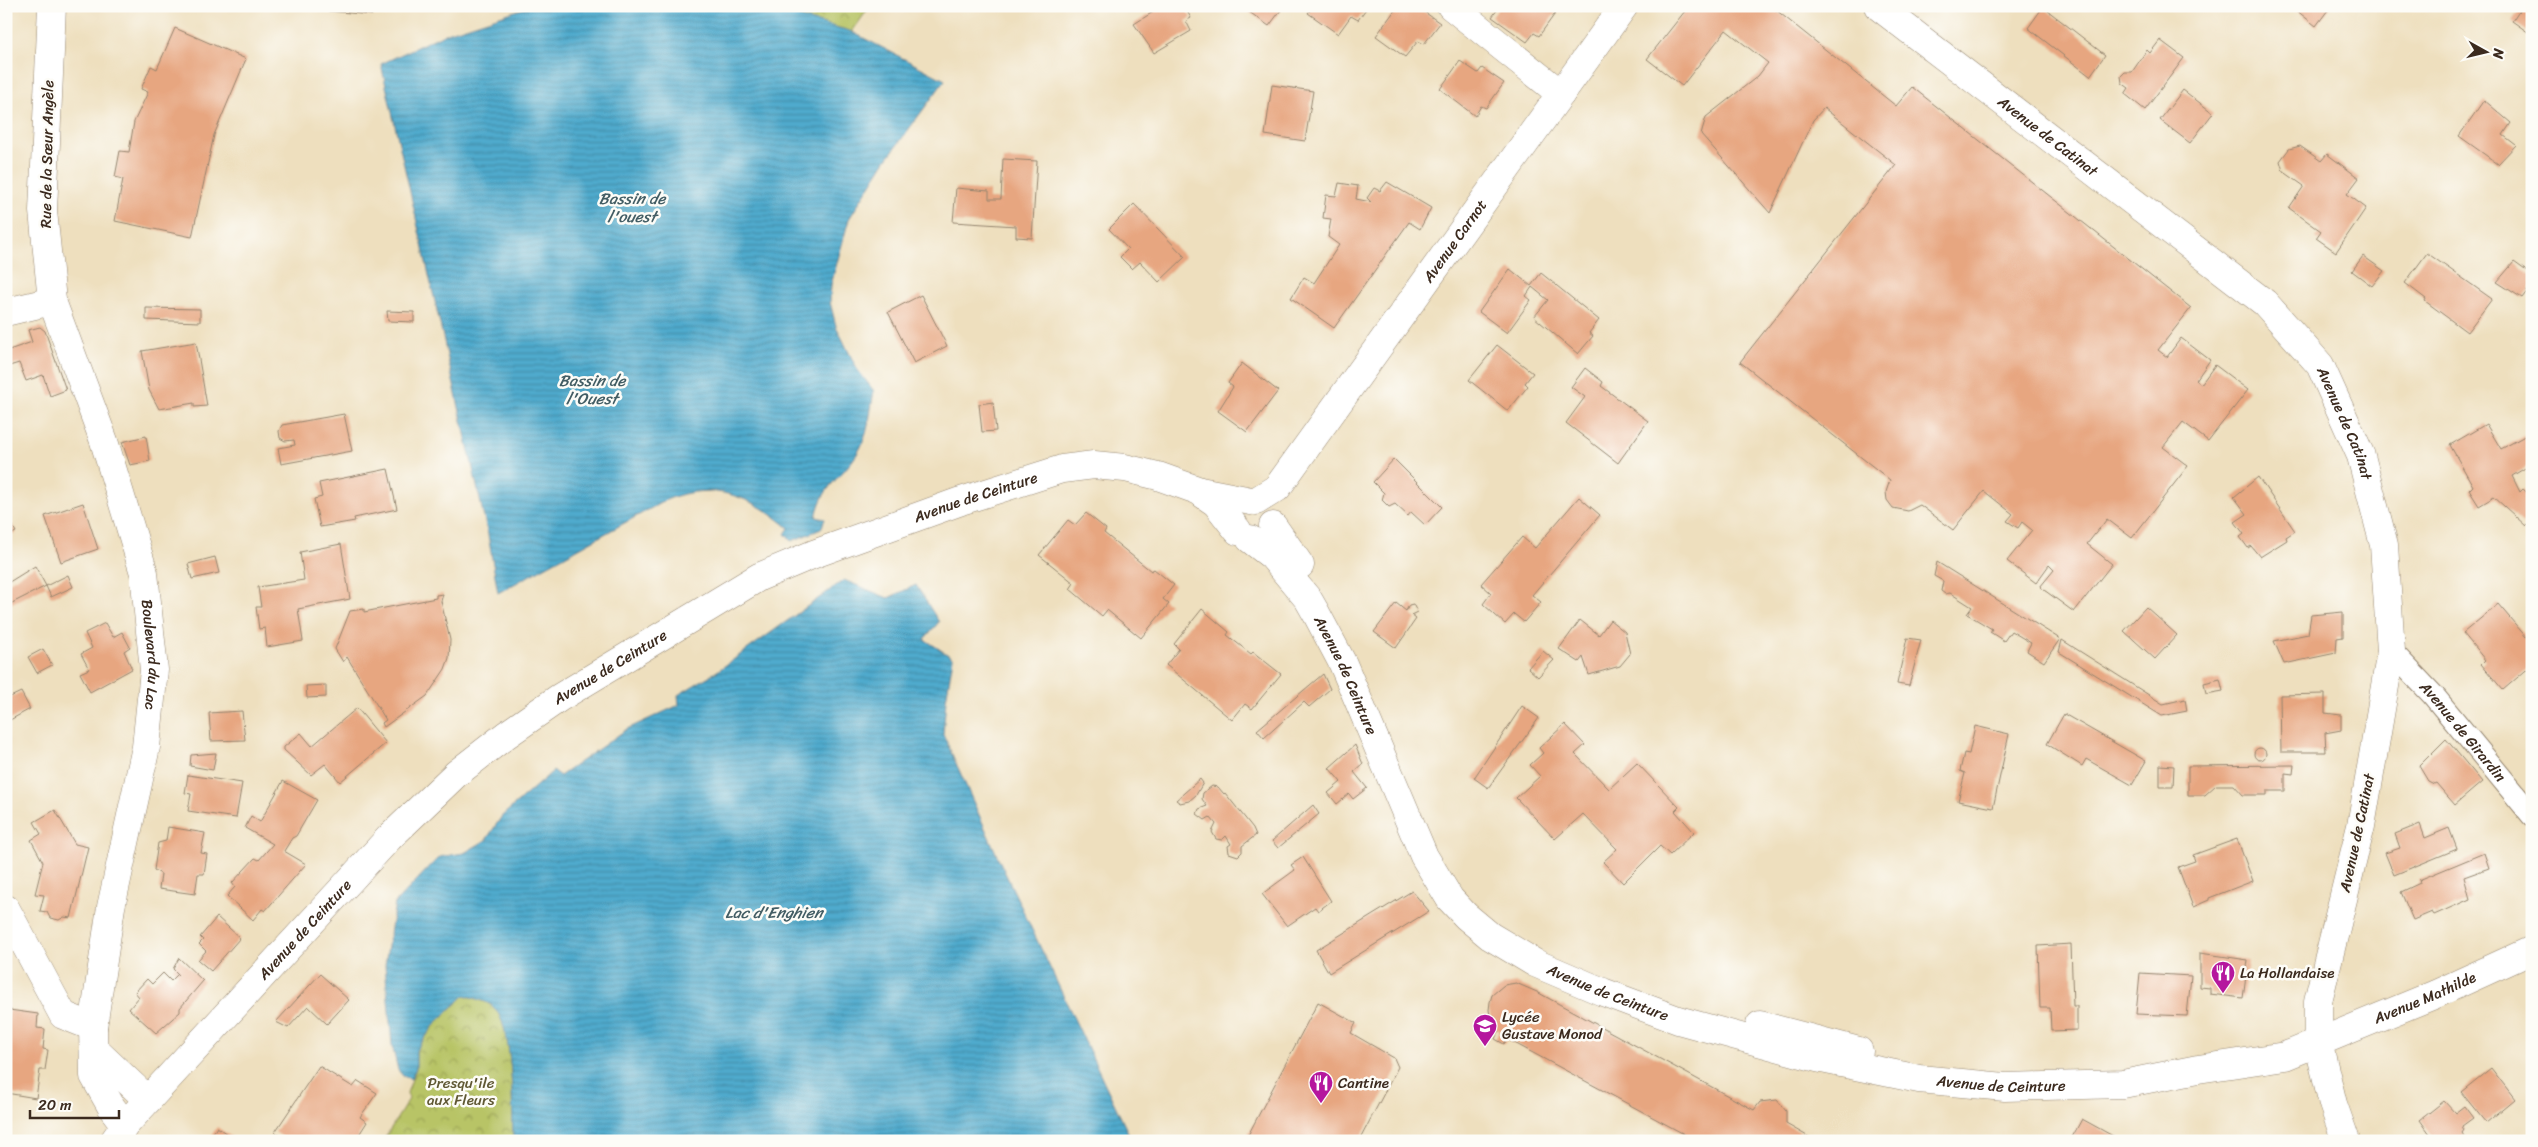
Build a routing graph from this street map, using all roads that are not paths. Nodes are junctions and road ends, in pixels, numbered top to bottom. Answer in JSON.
{"nodes":[{"id":1,"x":52,"y":6,"type":"edge"},
{"id":2,"x":1451,"y":6,"type":"edge"},
{"id":3,"x":1624,"y":6,"type":"edge"},
{"id":4,"x":1878,"y":6,"type":"edge"},
{"id":5,"x":1561,"y":94,"type":"junction"},
{"id":6,"x":52,"y":301,"type":"junction"},
{"id":7,"x":6,"y":312,"type":"edge"},
{"id":8,"x":1257,"y":520,"type":"junction"},
{"id":9,"x":2391,"y":651,"type":"junction"},
{"id":10,"x":2532,"y":815,"type":"edge"},
{"id":11,"x":6,"y":909,"type":"edge"},
{"id":12,"x":2532,"y":950,"type":"edge"},
{"id":13,"x":94,"y":1038,"type":"junction"},
{"id":14,"x":2318,"y":1042,"type":"junction"},
{"id":15,"x":148,"y":1100,"type":"junction"},
{"id":16,"x":120,"y":1133,"type":"edge"},
{"id":17,"x":2346,"y":1141,"type":"edge"}],
"edges":[{"from":1,"to":6,"type":"street","name":"Rue de la Sœur Angèle"},
{"from":2,"to":5,"type":"street"},
{"from":3,"to":5,"type":"street","name":"Avenue Carnot"},
{"from":4,"to":9,"type":"street","name":"Avenue de Catinat"},
{"from":5,"to":8,"type":"street","name":"Avenue Carnot"},
{"from":6,"to":7,"type":"street"},
{"from":6,"to":13,"type":"street","name":"Boulevard du Lac"},
{"from":8,"to":14,"type":"street","name":"Avenue de Ceinture"},
{"from":8,"to":15,"type":"street","name":"Avenue de Ceinture"},
{"from":9,"to":10,"type":"street","name":"Avenue de Girardin"},
{"from":9,"to":14,"type":"street","name":"Avenue de Catinat"},
{"from":11,"to":13,"type":"street"},
{"from":12,"to":14,"type":"street","name":"Avenue Mathilde"},
{"from":13,"to":15,"type":"street"},
{"from":13,"to":16,"type":"street","name":"Boulevard du Lac"},
{"from":14,"to":17,"type":"street"},
{"from":15,"to":16,"type":"street","name":"Avenue de Ceinture"}]}
